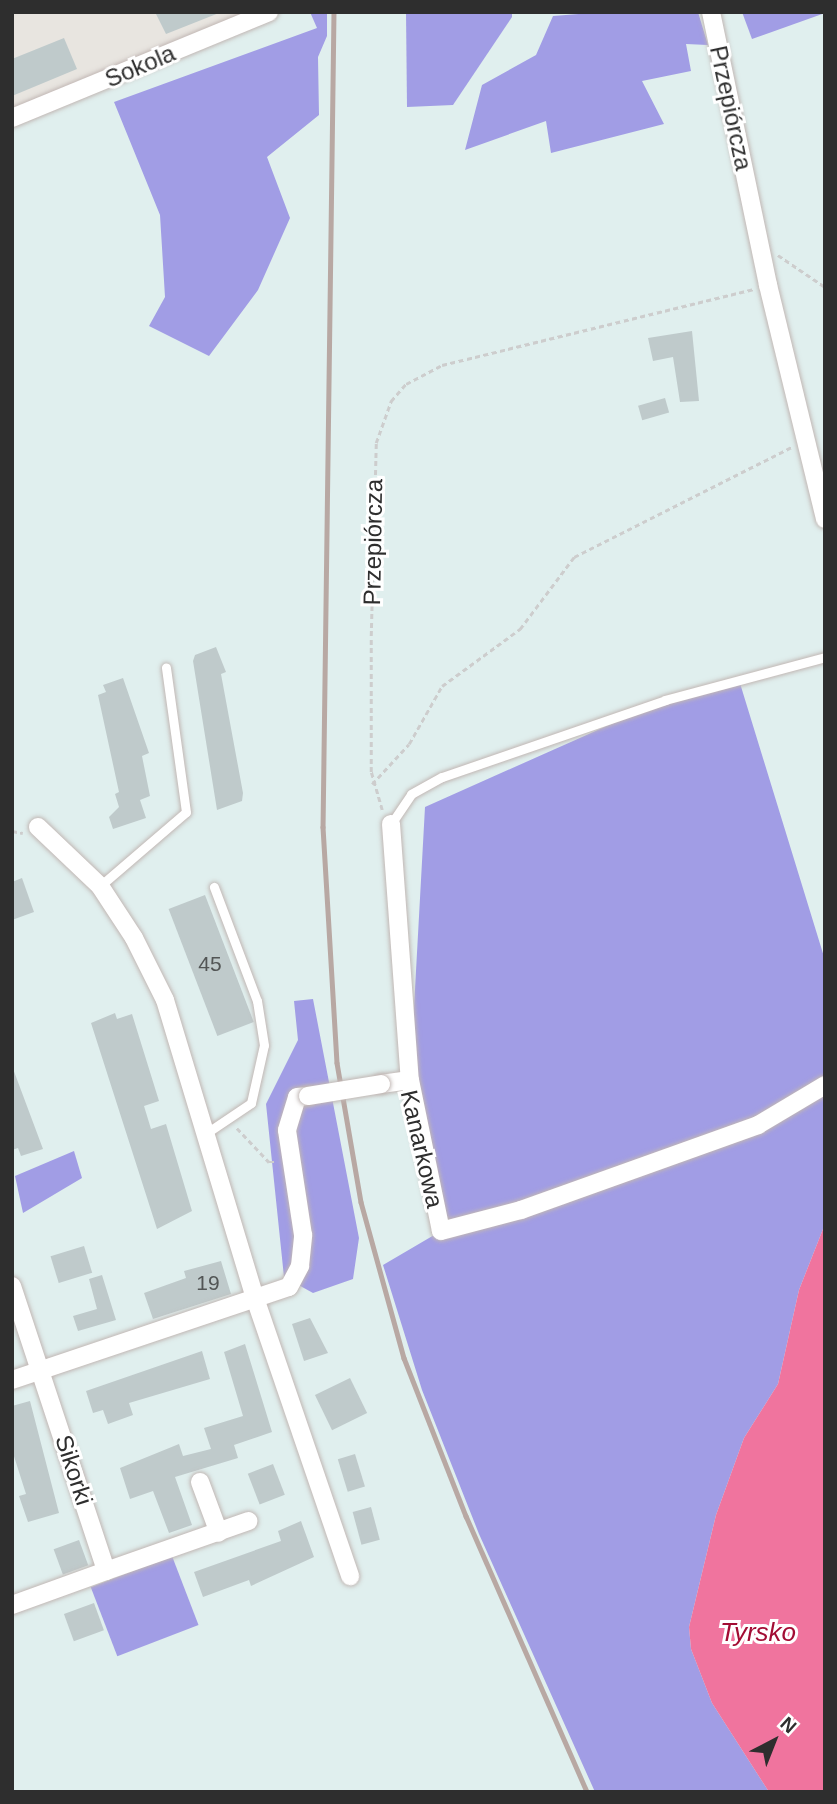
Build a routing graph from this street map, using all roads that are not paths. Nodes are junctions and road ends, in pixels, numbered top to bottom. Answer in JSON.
{"nodes":[{"id":1,"x":269,"y":12,"type":"edge"},
{"id":2,"x":711,"y":12,"type":"edge"},
{"id":3,"x":12,"y":118,"type":"edge"},
{"id":4,"x":825,"y":519,"type":"edge"},
{"id":5,"x":825,"y":657,"type":"edge"},
{"id":6,"x":166,"y":667,"type":"dead end"},
{"id":7,"x":391,"y":824,"type":"joint"},
{"id":8,"x":38,"y":827,"type":"dead end"},
{"id":9,"x":100,"y":886,"type":"junction"},
{"id":10,"x":214,"y":887,"type":"dead end"},
{"id":11,"x":410,"y":1080,"type":"junction"},
{"id":12,"x":825,"y":1085,"type":"edge"},
{"id":13,"x":208,"y":1132,"type":"junction"},
{"id":14,"x":12,"y":1286,"type":"edge"},
{"id":15,"x":256,"y":1301,"type":"junction"},
{"id":16,"x":42,"y":1370,"type":"junction"},
{"id":17,"x":12,"y":1380,"type":"edge"},
{"id":18,"x":200,"y":1482,"type":"dead end"},
{"id":19,"x":249,"y":1521,"type":"dead end"},
{"id":20,"x":219,"y":1533,"type":"junction"},
{"id":21,"x":106,"y":1571,"type":"junction"},
{"id":22,"x":350,"y":1576,"type":"dead end"},
{"id":23,"x":12,"y":1605,"type":"edge"}],
"edges":[{"from":1,"to":3,"type":"street","name":"Sokola"},
{"from":2,"to":4,"type":"street","name":"Przepiórcza"},
{"from":5,"to":7,"type":"lane"},
{"from":6,"to":9,"type":"lane"},
{"from":7,"to":11,"type":"street"},
{"from":8,"to":9,"type":"street"},
{"from":9,"to":13,"type":"street"},
{"from":10,"to":13,"type":"lane"},
{"from":11,"to":12,"type":"street","name":"Kanarkowa"},
{"from":11,"to":15,"type":"street","name":"Kanarkowa","bridge":true},
{"from":13,"to":15,"type":"street"},
{"from":14,"to":16,"type":"street","name":"Sikorki"},
{"from":15,"to":16,"type":"street","name":"Kanarkowa"},
{"from":15,"to":22,"type":"street"},
{"from":16,"to":17,"type":"street","name":"Kanarkowa"},
{"from":16,"to":21,"type":"street","name":"Sikorki"},
{"from":18,"to":20,"type":"street"},
{"from":19,"to":20,"type":"street"},
{"from":20,"to":21,"type":"street"},
{"from":21,"to":23,"type":"street"}]}
